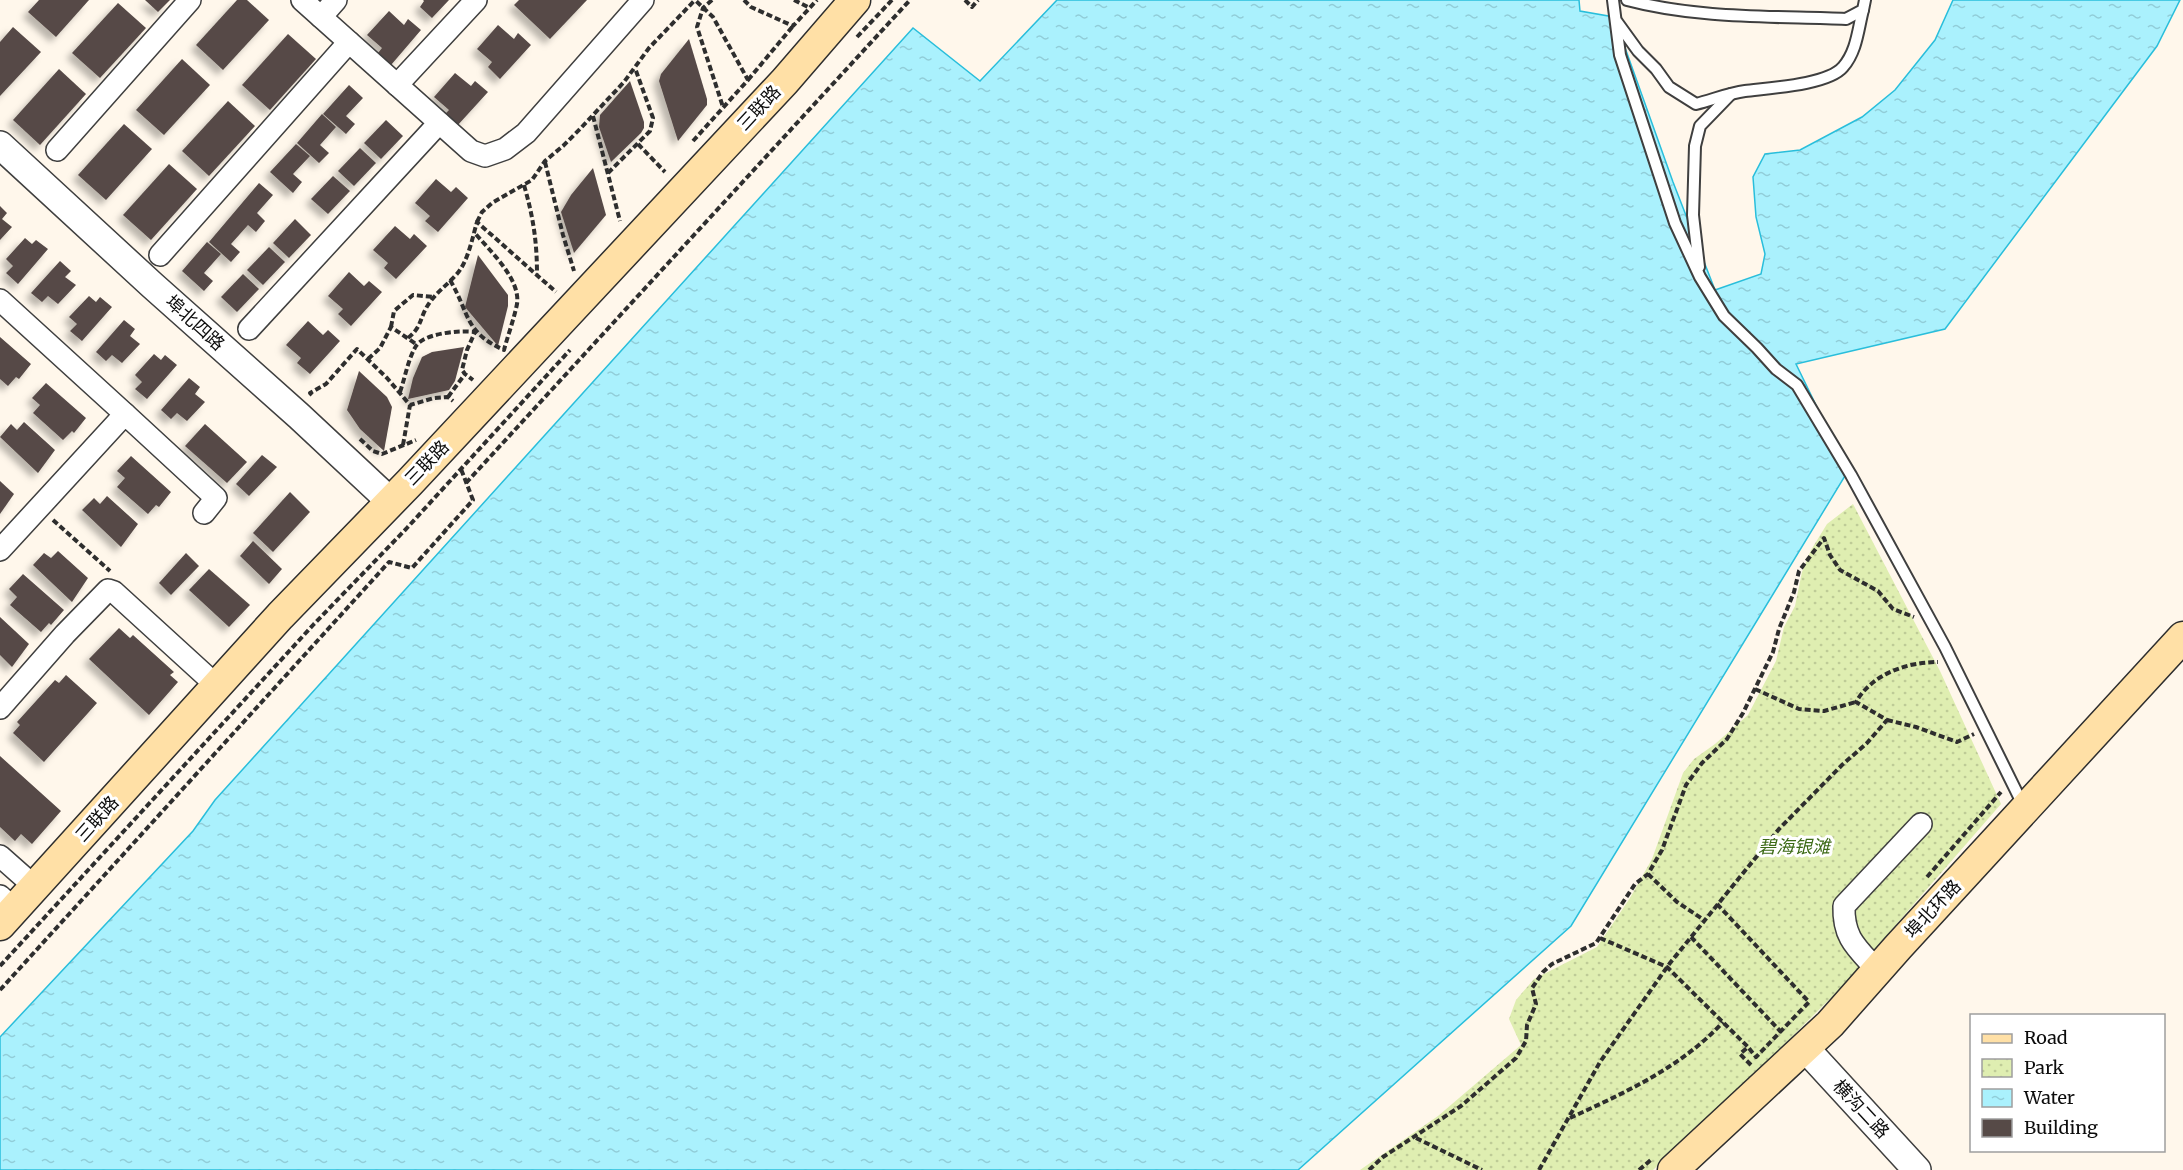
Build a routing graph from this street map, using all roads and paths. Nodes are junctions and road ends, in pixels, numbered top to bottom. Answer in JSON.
{"nodes":[{"id":1,"x":190,"y":0,"type":"edge"},
{"id":2,"x":302,"y":0,"type":"edge"},
{"id":3,"x":336,"y":0,"type":"edge"},
{"id":4,"x":476,"y":0,"type":"edge"},
{"id":5,"x":643,"y":0,"type":"edge"},
{"id":6,"x":695,"y":0,"type":"edge"},
{"id":7,"x":712,"y":0,"type":"edge"},
{"id":8,"x":744,"y":0,"type":"edge"},
{"id":9,"x":794,"y":0,"type":"edge"},
{"id":10,"x":817,"y":0,"type":"edge"},
{"id":11,"x":855,"y":0,"type":"edge"},
{"id":12,"x":892,"y":0,"type":"edge"},
{"id":13,"x":910,"y":0,"type":"edge"},
{"id":14,"x":965,"y":0,"type":"edge"},
{"id":15,"x":978,"y":0,"type":"edge"},
{"id":16,"x":1613,"y":0,"type":"edge"},
{"id":17,"x":1627,"y":0,"type":"edge"},
{"id":18,"x":1864,"y":5,"type":"edge"},
{"id":19,"x":703,"y":8,"type":"junction"},
{"id":20,"x":810,"y":8,"type":"junction"},
{"id":21,"x":321,"y":17,"type":"junction"},
{"id":22,"x":1615,"y":18,"type":"junction"},
{"id":23,"x":793,"y":26,"type":"junction"},
{"id":24,"x":349,"y":42,"type":"junction"},
{"id":25,"x":852,"y":43,"type":"dead end"},
{"id":26,"x":635,"y":67,"type":"junction"},
{"id":27,"x":748,"y":80,"type":"junction"},
{"id":28,"x":397,"y":85,"type":"junction"},
{"id":29,"x":1731,"y":94,"type":"junction"},
{"id":30,"x":723,"y":108,"type":"junction"},
{"id":31,"x":593,"y":115,"type":"junction"},
{"id":32,"x":439,"y":123,"type":"junction"},
{"id":33,"x":638,"y":144,"type":"junction"},
{"id":34,"x":0,"y":145,"type":"edge"},
{"id":35,"x":687,"y":148,"type":"dead end"},
{"id":36,"x":57,"y":150,"type":"dead end"},
{"id":37,"x":545,"y":161,"type":"junction"},
{"id":38,"x":672,"y":164,"type":"dead end"},
{"id":39,"x":665,"y":172,"type":"junction"},
{"id":40,"x":608,"y":173,"type":"junction"},
{"id":41,"x":657,"y":180,"type":"dead end"},
{"id":42,"x":524,"y":185,"type":"junction"},
{"id":43,"x":628,"y":213,"type":"dead end"},
{"id":44,"x":620,"y":221,"type":"junction"},
{"id":45,"x":477,"y":222,"type":"junction"},
{"id":46,"x":612,"y":230,"type":"dead end"},
{"id":47,"x":474,"y":232,"type":"junction"},
{"id":48,"x":160,"y":255,"type":"dead end"},
{"id":49,"x":582,"y":263,"type":"dead end"},
{"id":50,"x":574,"y":271,"type":"junction"},
{"id":51,"x":537,"y":274,"type":"junction"},
{"id":52,"x":1700,"y":277,"type":"junction"},
{"id":53,"x":568,"y":278,"type":"dead end"},
{"id":54,"x":450,"y":280,"type":"junction"},
{"id":55,"x":562,"y":285,"type":"dead end"},
{"id":56,"x":556,"y":292,"type":"junction"},
{"id":57,"x":434,"y":297,"type":"junction"},
{"id":58,"x":0,"y":300,"type":"edge"},
{"id":59,"x":549,"y":300,"type":"dead end"},
{"id":60,"x":391,"y":328,"type":"junction"},
{"id":61,"x":249,"y":329,"type":"dead end"},
{"id":62,"x":475,"y":332,"type":"junction"},
{"id":63,"x":408,"y":338,"type":"junction"},
{"id":64,"x":512,"y":342,"type":"dead end"},
{"id":65,"x":417,"y":344,"type":"junction"},
{"id":66,"x":575,"y":344,"type":"dead end"},
{"id":67,"x":504,"y":350,"type":"junction"},
{"id":68,"x":497,"y":358,"type":"dead end"},
{"id":69,"x":368,"y":360,"type":"junction"},
{"id":70,"x":465,"y":374,"type":"junction"},
{"id":71,"x":469,"y":389,"type":"dead end"},
{"id":72,"x":400,"y":392,"type":"junction"},
{"id":73,"x":448,"y":397,"type":"junction"},
{"id":74,"x":319,"y":401,"type":"dead end"},
{"id":75,"x":456,"y":404,"type":"dead end"},
{"id":76,"x":410,"y":405,"type":"junction"},
{"id":77,"x":125,"y":414,"type":"junction"},
{"id":78,"x":353,"y":433,"type":"dead end"},
{"id":79,"x":419,"y":439,"type":"dead end"},
{"id":80,"x":403,"y":445,"type":"junction"},
{"id":81,"x":461,"y":469,"type":"junction"},
{"id":82,"x":466,"y":483,"type":"junction"},
{"id":83,"x":390,"y":501,"type":"junction"},
{"id":84,"x":39,"y":508,"type":"junction"},
{"id":85,"x":204,"y":513,"type":"dead end"},
{"id":86,"x":0,"y":550,"type":"edge"},
{"id":87,"x":378,"y":558,"type":"junction"},
{"id":88,"x":389,"y":562,"type":"junction"},
{"id":89,"x":116,"y":576,"type":"dead end"},
{"id":90,"x":1930,"y":620,"type":"junction"},
{"id":91,"x":2183,"y":637,"type":"edge"},
{"id":92,"x":1952,"y":662,"type":"junction"},
{"id":93,"x":217,"y":686,"type":"junction"},
{"id":94,"x":1755,"y":689,"type":"junction"},
{"id":95,"x":1856,"y":702,"type":"junction"},
{"id":96,"x":0,"y":708,"type":"edge"},
{"id":97,"x":1887,"y":720,"type":"junction"},
{"id":98,"x":1985,"y":728,"type":"junction"},
{"id":99,"x":2011,"y":781,"type":"junction"},
{"id":100,"x":2025,"y":809,"type":"junction"},
{"id":101,"x":1921,"y":824,"type":"dead end"},
{"id":102,"x":0,"y":856,"type":"edge"},
{"id":103,"x":1648,"y":874,"type":"junction"},
{"id":104,"x":1926,"y":879,"type":"dead end"},
{"id":105,"x":35,"y":887,"type":"junction"},
{"id":106,"x":1717,"y":904,"type":"junction"},
{"id":107,"x":5,"y":910,"type":"edge"},
{"id":108,"x":1704,"y":920,"type":"junction"},
{"id":109,"x":1691,"y":937,"type":"junction"},
{"id":110,"x":1600,"y":938,"type":"junction"},
{"id":111,"x":0,"y":966,"type":"edge"},
{"id":112,"x":1667,"y":967,"type":"junction"},
{"id":113,"x":1877,"y":970,"type":"junction"},
{"id":114,"x":0,"y":990,"type":"edge"},
{"id":115,"x":1723,"y":1022,"type":"junction"},
{"id":116,"x":1781,"y":1032,"type":"junction"},
{"id":117,"x":1776,"y":1045,"type":"dead end"},
{"id":118,"x":1748,"y":1047,"type":"junction"},
{"id":119,"x":1805,"y":1048,"type":"junction"},
{"id":120,"x":1761,"y":1075,"type":"junction"},
{"id":121,"x":1569,"y":1119,"type":"junction"},
{"id":122,"x":1415,"y":1137,"type":"junction"},
{"id":123,"x":1664,"y":1163,"type":"edge"},
{"id":124,"x":1369,"y":1170,"type":"edge"},
{"id":125,"x":1482,"y":1170,"type":"edge"},
{"id":126,"x":1539,"y":1170,"type":"edge"},
{"id":127,"x":1639,"y":1170,"type":"edge"},
{"id":128,"x":1917,"y":1170,"type":"edge"}],
"edges":[{"from":1,"to":36,"type":"street"},
{"from":2,"to":21,"type":"street"},
{"from":3,"to":21,"type":"street"},
{"from":4,"to":28,"type":"street"},
{"from":5,"to":32,"type":"street"},
{"from":6,"to":19,"type":"path"},
{"from":6,"to":26,"type":"path"},
{"from":7,"to":19,"type":"path"},
{"from":8,"to":23,"type":"path"},
{"from":9,"to":20,"type":"path"},
{"from":10,"to":20,"type":"path"},
{"from":11,"to":83,"type":"main road","name":"三联路"},
{"from":12,"to":25,"type":"path"},
{"from":13,"to":82,"type":"path"},
{"from":14,"to":15,"type":"path"},
{"from":16,"to":22,"type":"lane"},
{"from":17,"to":18,"type":"lane"},
{"from":18,"to":29,"type":"lane"},
{"from":19,"to":27,"type":"path"},
{"from":19,"to":30,"type":"path"},
{"from":20,"to":23,"type":"path"},
{"from":21,"to":24,"type":"street"},
{"from":22,"to":29,"type":"lane"},
{"from":22,"to":52,"type":"lane"},
{"from":23,"to":27,"type":"path"},
{"from":24,"to":28,"type":"street"},
{"from":24,"to":48,"type":"street"},
{"from":26,"to":31,"type":"path"},
{"from":26,"to":33,"type":"path"},
{"from":27,"to":30,"type":"path"},
{"from":28,"to":32,"type":"street"},
{"from":29,"to":52,"type":"lane"},
{"from":30,"to":35,"type":"path"},
{"from":31,"to":37,"type":"path"},
{"from":31,"to":40,"type":"path"},
{"from":32,"to":61,"type":"street"},
{"from":33,"to":39,"type":"path"},
{"from":33,"to":40,"type":"path"},
{"from":34,"to":83,"type":"street","name":"埠北四路"},
{"from":37,"to":42,"type":"path"},
{"from":37,"to":50,"type":"path"},
{"from":38,"to":39,"type":"path"},
{"from":39,"to":41,"type":"path"},
{"from":40,"to":44,"type":"path"},
{"from":42,"to":45,"type":"path"},
{"from":42,"to":51,"type":"path"},
{"from":43,"to":44,"type":"path"},
{"from":44,"to":46,"type":"path"},
{"from":45,"to":47,"type":"path"},
{"from":45,"to":51,"type":"path"},
{"from":47,"to":54,"type":"path"},
{"from":47,"to":67,"type":"path"},
{"from":49,"to":50,"type":"path"},
{"from":50,"to":53,"type":"path"},
{"from":51,"to":56,"type":"path"},
{"from":52,"to":90,"type":"lane"},
{"from":54,"to":57,"type":"path"},
{"from":54,"to":62,"type":"path"},
{"from":55,"to":56,"type":"path"},
{"from":56,"to":59,"type":"path"},
{"from":57,"to":60,"type":"path"},
{"from":57,"to":63,"type":"path"},
{"from":58,"to":77,"type":"street"},
{"from":60,"to":63,"type":"path"},
{"from":60,"to":69,"type":"path"},
{"from":62,"to":65,"type":"path"},
{"from":62,"to":67,"type":"path"},
{"from":62,"to":70,"type":"path"},
{"from":63,"to":65,"type":"path"},
{"from":64,"to":67,"type":"path"},
{"from":65,"to":72,"type":"path"},
{"from":66,"to":81,"type":"path"},
{"from":67,"to":68,"type":"path"},
{"from":69,"to":72,"type":"path"},
{"from":69,"to":74,"type":"path"},
{"from":70,"to":71,"type":"path"},
{"from":70,"to":73,"type":"path"},
{"from":72,"to":76,"type":"path"},
{"from":73,"to":75,"type":"path"},
{"from":73,"to":76,"type":"path"},
{"from":76,"to":80,"type":"path"},
{"from":77,"to":84,"type":"street"},
{"from":77,"to":85,"type":"street"},
{"from":78,"to":80,"type":"path"},
{"from":79,"to":80,"type":"path"},
{"from":81,"to":82,"type":"path"},
{"from":81,"to":87,"type":"path"},
{"from":82,"to":88,"type":"path"},
{"from":83,"to":93,"type":"main road","name":"三联路"},
{"from":84,"to":86,"type":"street"},
{"from":84,"to":89,"type":"path"},
{"from":87,"to":88,"type":"path"},
{"from":87,"to":111,"type":"path"},
{"from":88,"to":114,"type":"path"},
{"from":90,"to":92,"type":"lane"},
{"from":90,"to":94,"type":"path"},
{"from":91,"to":100,"type":"main road","name":"埠北环路"},
{"from":92,"to":95,"type":"path"},
{"from":92,"to":98,"type":"lane"},
{"from":93,"to":96,"type":"street"},
{"from":93,"to":105,"type":"main road","name":"三联路"},
{"from":94,"to":95,"type":"path"},
{"from":94,"to":103,"type":"path"},
{"from":95,"to":97,"type":"path"},
{"from":97,"to":98,"type":"path"},
{"from":97,"to":106,"type":"path"},
{"from":98,"to":99,"type":"lane"},
{"from":99,"to":100,"type":"lane"},
{"from":99,"to":104,"type":"path"},
{"from":100,"to":113,"type":"main road","name":"埠北环路"},
{"from":101,"to":113,"type":"street"},
{"from":102,"to":105,"type":"street"},
{"from":103,"to":108,"type":"path"},
{"from":103,"to":110,"type":"path"},
{"from":105,"to":107,"type":"main road","name":"三联路"},
{"from":106,"to":108,"type":"path"},
{"from":106,"to":116,"type":"path"},
{"from":108,"to":109,"type":"path"},
{"from":109,"to":112,"type":"path"},
{"from":109,"to":116,"type":"path"},
{"from":110,"to":112,"type":"path"},
{"from":110,"to":122,"type":"path"},
{"from":112,"to":115,"type":"path"},
{"from":112,"to":121,"type":"path"},
{"from":113,"to":119,"type":"main road","name":"埠北环路"},
{"from":115,"to":118,"type":"path"},
{"from":115,"to":121,"type":"path"},
{"from":116,"to":118,"type":"path"},
{"from":117,"to":120,"type":"path"},
{"from":118,"to":120,"type":"path"},
{"from":119,"to":120,"type":"main road","name":"埠北环路"},
{"from":119,"to":128,"type":"street","name":"横沟二路"},
{"from":120,"to":123,"type":"main road","name":"埠北环路"},
{"from":121,"to":126,"type":"path"},
{"from":122,"to":124,"type":"path"},
{"from":122,"to":125,"type":"path"},
{"from":123,"to":127,"type":"path"}]}
